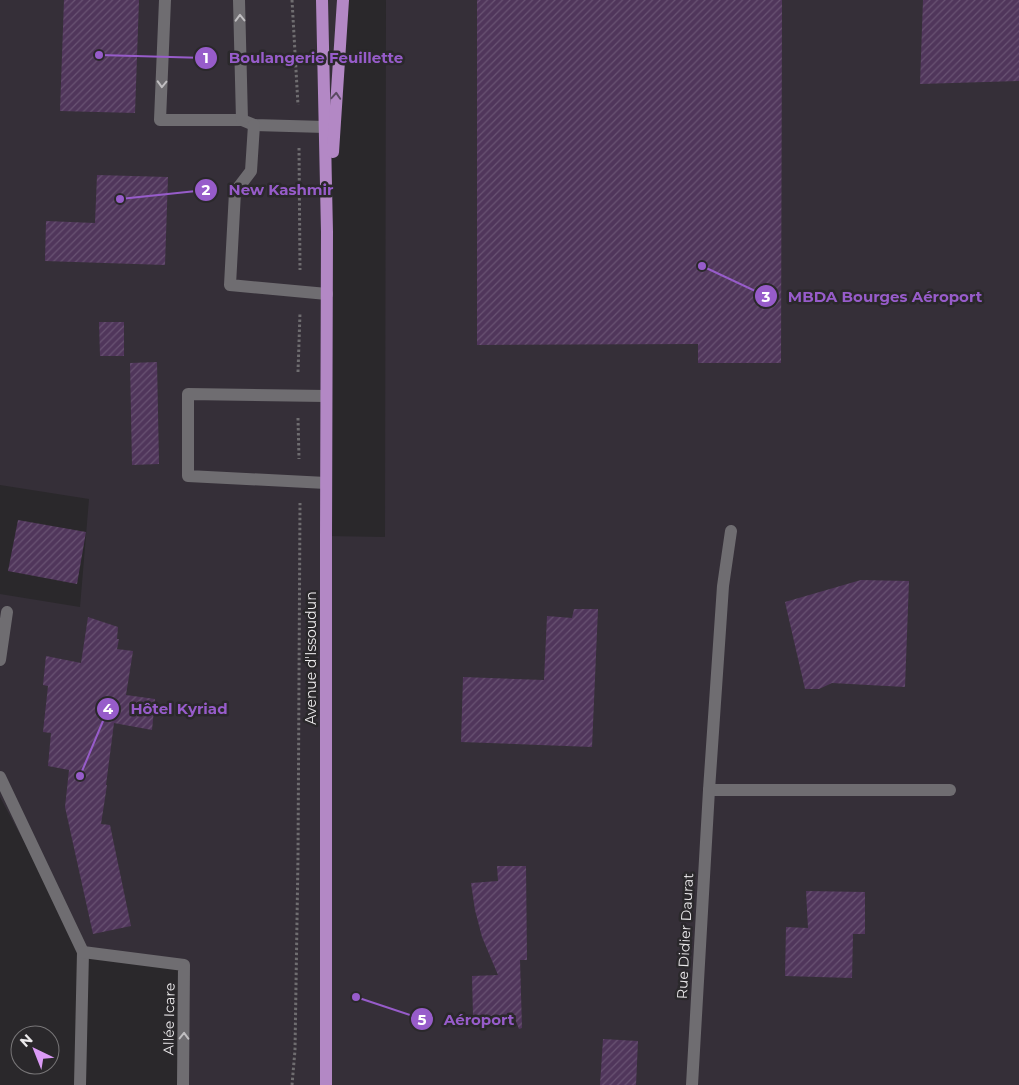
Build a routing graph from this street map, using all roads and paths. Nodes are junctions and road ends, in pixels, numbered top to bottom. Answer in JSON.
{"nodes":[{"id":1,"x":165,"y":0,"type":"edge"},
{"id":2,"x":240,"y":0,"type":"edge"},
{"id":3,"x":292,"y":0,"type":"edge"},
{"id":4,"x":322,"y":0,"type":"edge"},
{"id":5,"x":343,"y":0,"type":"edge"},
{"id":6,"x":242,"y":120,"type":"junction"},
{"id":7,"x":254,"y":125,"type":"junction"},
{"id":8,"x":299,"y":127,"type":"junction"},
{"id":9,"x":325,"y":127,"type":"junction"},
{"id":10,"x":328,"y":232,"type":"junction"},
{"id":11,"x":301,"y":292,"type":"junction"},
{"id":12,"x":327,"y":294,"type":"junction"},
{"id":13,"x":297,"y":395,"type":"junction"},
{"id":14,"x":326,"y":396,"type":"junction"},
{"id":15,"x":300,"y":482,"type":"junction"},
{"id":16,"x":326,"y":483,"type":"junction"},
{"id":17,"x":731,"y":531,"type":"dead end"},
{"id":18,"x":7,"y":612,"type":"dead end"},
{"id":19,"x":0,"y":660,"type":"edge"},
{"id":20,"x":0,"y":777,"type":"edge"},
{"id":21,"x":709,"y":790,"type":"junction"},
{"id":22,"x":950,"y":790,"type":"dead end"},
{"id":23,"x":83,"y":952,"type":"junction"},
{"id":24,"x":80,"y":1085,"type":"edge"},
{"id":25,"x":183,"y":1085,"type":"edge"},
{"id":26,"x":292,"y":1085,"type":"edge"},
{"id":27,"x":326,"y":1085,"type":"edge"},
{"id":28,"x":692,"y":1085,"type":"edge"}],
"edges":[{"from":1,"to":6,"type":"street","one_way":true},
{"from":6,"to":2,"type":"street","one_way":true},
{"from":3,"to":8,"type":"path"},
{"from":4,"to":9,"type":"main road","name":"Avenue d'Issoudun"},
{"from":10,"to":5,"type":"main road","name":"Avenue d'Issoudun","one_way":true},
{"from":6,"to":7,"type":"street"},
{"from":7,"to":8,"type":"street"},
{"from":7,"to":11,"type":"street"},
{"from":8,"to":9,"type":"street"},
{"from":8,"to":11,"type":"path"},
{"from":9,"to":10,"type":"main road","name":"Avenue d'Issoudun"},
{"from":10,"to":12,"type":"main road","name":"Avenue d'Issoudun"},
{"from":11,"to":12,"type":"street"},
{"from":11,"to":13,"type":"path"},
{"from":12,"to":14,"type":"main road","name":"Avenue d'Issoudun"},
{"from":13,"to":14,"type":"street"},
{"from":13,"to":15,"type":"path"},
{"from":13,"to":15,"type":"street"},
{"from":14,"to":16,"type":"main road","name":"Avenue d'Issoudun"},
{"from":15,"to":16,"type":"street"},
{"from":15,"to":26,"type":"path"},
{"from":16,"to":27,"type":"main road","name":"Avenue d'Issoudun"},
{"from":17,"to":21,"type":"street","name":"Rue Didier Daurat"},
{"from":18,"to":19,"type":"street"},
{"from":20,"to":23,"type":"street"},
{"from":21,"to":22,"type":"street"},
{"from":21,"to":28,"type":"street","name":"Rue Didier Daurat"},
{"from":23,"to":24,"type":"street"},
{"from":25,"to":23,"type":"street","name":"Allée Icare","one_way":true}]}
